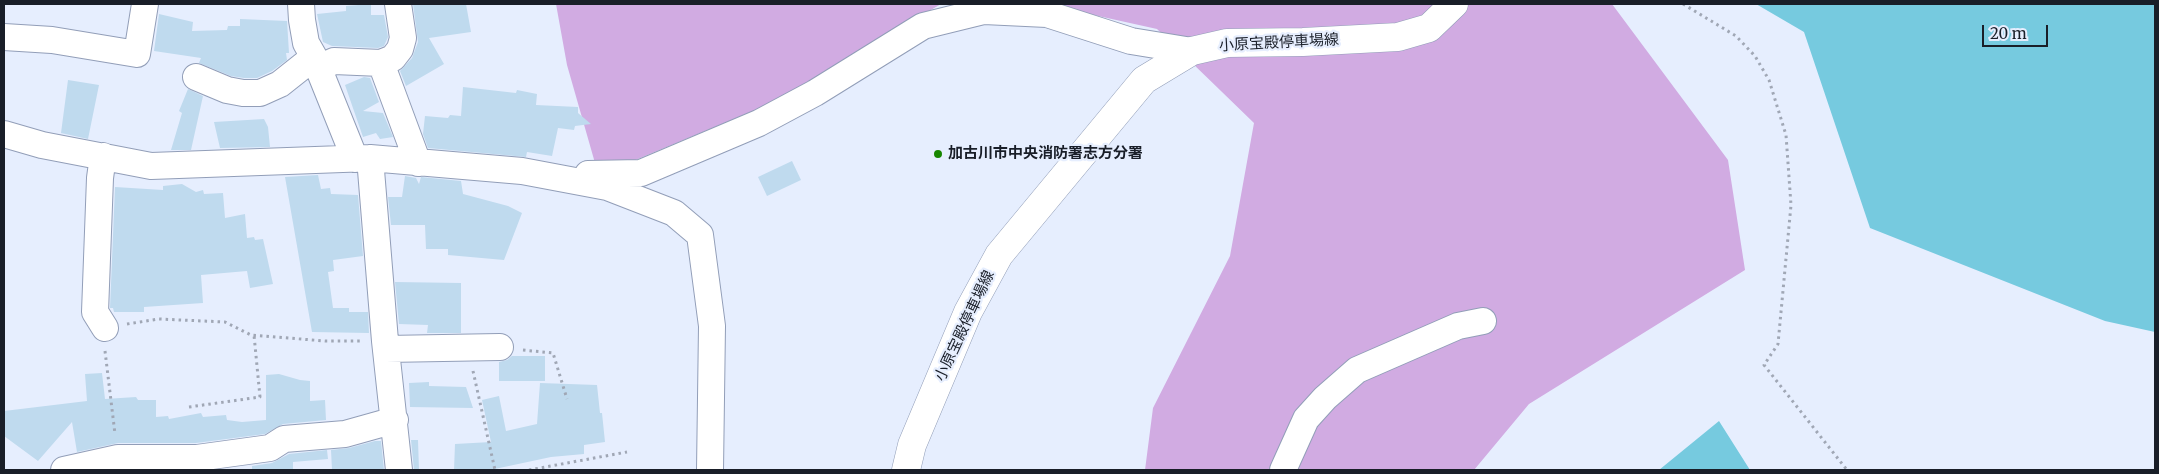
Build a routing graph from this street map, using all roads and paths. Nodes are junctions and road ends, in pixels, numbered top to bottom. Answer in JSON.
{"nodes":[{"id":1,"x":145,"y":4,"type":"edge"},
{"id":2,"x":301,"y":4,"type":"edge"},
{"id":3,"x":398,"y":4,"type":"edge"},
{"id":4,"x":1454,"y":4,"type":"edge"},
{"id":5,"x":1683,"y":4,"type":"edge"},
{"id":6,"x":4,"y":37,"type":"edge"},
{"id":7,"x":1192,"y":51,"type":"junction"},
{"id":8,"x":317,"y":63,"type":"junction"},
{"id":9,"x":381,"y":63,"type":"junction"},
{"id":10,"x":196,"y":77,"type":"dead end"},
{"id":11,"x":4,"y":134,"type":"edge"},
{"id":12,"x":103,"y":156,"type":"junction"},
{"id":13,"x":362,"y":159,"type":"junction"},
{"id":14,"x":418,"y":164,"type":"junction"},
{"id":15,"x":547,"y":176,"type":"junction"},
{"id":16,"x":1483,"y":321,"type":"dead end"},
{"id":17,"x":105,"y":328,"type":"junction"},
{"id":18,"x":254,"y":335,"type":"junction"},
{"id":19,"x":386,"y":345,"type":"junction"},
{"id":20,"x":500,"y":347,"type":"joint"},
{"id":21,"x":468,"y":348,"type":"junction"},
{"id":22,"x":567,"y":399,"type":"dead end"},
{"id":23,"x":189,"y":407,"type":"dead end"},
{"id":24,"x":395,"y":420,"type":"junction"},
{"id":25,"x":628,"y":452,"type":"dead end"},
{"id":26,"x":118,"y":458,"type":"junction"},
{"id":27,"x":197,"y":464,"type":"edge"},
{"id":28,"x":64,"y":470,"type":"edge"},
{"id":29,"x":399,"y":470,"type":"edge"},
{"id":30,"x":495,"y":470,"type":"edge"},
{"id":31,"x":529,"y":470,"type":"edge"},
{"id":32,"x":710,"y":470,"type":"edge"},
{"id":33,"x":906,"y":470,"type":"edge"},
{"id":34,"x":1283,"y":470,"type":"edge"},
{"id":35,"x":1846,"y":470,"type":"edge"}],
"edges":[{"from":1,"to":6,"type":"street"},
{"from":2,"to":8,"type":"street"},
{"from":3,"to":9,"type":"street"},
{"from":4,"to":7,"type":"main road","name":"小原宝殿停車場線"},
{"from":5,"to":35,"type":"path"},
{"from":7,"to":15,"type":"street"},
{"from":7,"to":33,"type":"main road","name":"小原宝殿停車場線"},
{"from":8,"to":9,"type":"street"},
{"from":8,"to":10,"type":"street"},
{"from":8,"to":13,"type":"street"},
{"from":9,"to":14,"type":"street"},
{"from":11,"to":12,"type":"street"},
{"from":12,"to":13,"type":"street"},
{"from":12,"to":17,"type":"street"},
{"from":13,"to":14,"type":"street"},
{"from":13,"to":19,"type":"street"},
{"from":14,"to":15,"type":"street"},
{"from":15,"to":32,"type":"street"},
{"from":16,"to":34,"type":"street"},
{"from":17,"to":18,"type":"path"},
{"from":17,"to":26,"type":"path"},
{"from":18,"to":19,"type":"path"},
{"from":18,"to":23,"type":"path"},
{"from":19,"to":21,"type":"street"},
{"from":19,"to":24,"type":"street"},
{"from":20,"to":21,"type":"street"},
{"from":20,"to":22,"type":"path"},
{"from":21,"to":30,"type":"path"},
{"from":24,"to":27,"type":"street"},
{"from":24,"to":29,"type":"street"},
{"from":25,"to":31,"type":"path"},
{"from":26,"to":27,"type":"street"},
{"from":26,"to":28,"type":"street"}]}
